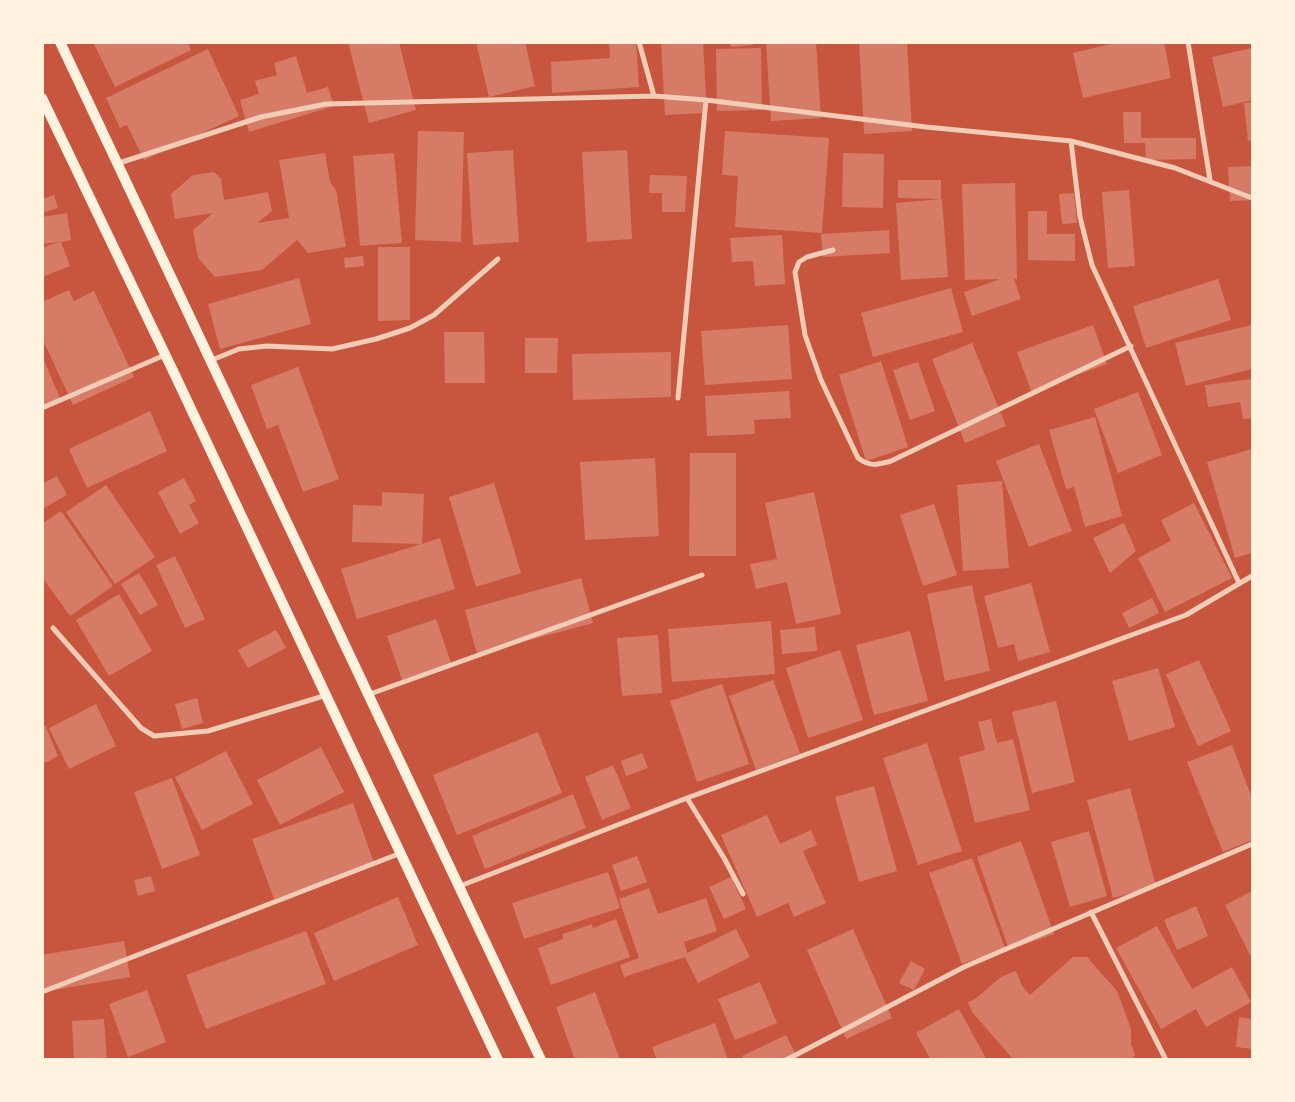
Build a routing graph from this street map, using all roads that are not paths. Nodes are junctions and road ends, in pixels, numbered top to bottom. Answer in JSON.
{"nodes":[{"id":1,"x":60,"y":42,"type":"edge"},
{"id":2,"x":639,"y":42,"type":"edge"},
{"id":3,"x":1188,"y":42,"type":"edge"},
{"id":4,"x":654,"y":96,"type":"junction"},
{"id":5,"x":42,"y":98,"type":"edge"},
{"id":6,"x":706,"y":100,"type":"junction"},
{"id":7,"x":1071,"y":141,"type":"junction"},
{"id":8,"x":116,"y":164,"type":"junction"},
{"id":9,"x":1210,"y":180,"type":"junction"},
{"id":10,"x":1252,"y":198,"type":"edge"},
{"id":11,"x":832,"y":250,"type":"dead end"},
{"id":12,"x":498,"y":260,"type":"dead end"},
{"id":13,"x":1131,"y":346,"type":"junction"},
{"id":14,"x":166,"y":355,"type":"junction"},
{"id":15,"x":212,"y":360,"type":"junction"},
{"id":16,"x":678,"y":398,"type":"dead end"},
{"id":17,"x":42,"y":408,"type":"edge"},
{"id":18,"x":702,"y":575,"type":"dead end"},
{"id":19,"x":1252,"y":576,"type":"edge"},
{"id":20,"x":1239,"y":583,"type":"junction"},
{"id":21,"x":53,"y":628,"type":"dead end"},
{"id":22,"x":370,"y":694,"type":"junction"},
{"id":23,"x":327,"y":695,"type":"junction"},
{"id":24,"x":688,"y":798,"type":"junction"},
{"id":25,"x":1252,"y":844,"type":"edge"},
{"id":26,"x":402,"y":853,"type":"junction"},
{"id":27,"x":460,"y":886,"type":"junction"},
{"id":28,"x":743,"y":894,"type":"dead end"},
{"id":29,"x":1091,"y":912,"type":"junction"},
{"id":30,"x":42,"y":992,"type":"edge"},
{"id":31,"x":498,"y":1060,"type":"edge"},
{"id":32,"x":541,"y":1060,"type":"edge"},
{"id":33,"x":786,"y":1060,"type":"edge"},
{"id":34,"x":1166,"y":1060,"type":"edge"}],
"edges":[{"from":1,"to":8,"type":"main road"},
{"from":2,"to":4,"type":"street"},
{"from":3,"to":9,"type":"street"},
{"from":4,"to":6,"type":"street"},
{"from":4,"to":8,"type":"street"},
{"from":5,"to":14,"type":"main road"},
{"from":6,"to":7,"type":"street"},
{"from":6,"to":16,"type":"street"},
{"from":7,"to":9,"type":"street"},
{"from":7,"to":13,"type":"street"},
{"from":8,"to":15,"type":"main road"},
{"from":9,"to":10,"type":"street"},
{"from":11,"to":13,"type":"street"},
{"from":12,"to":15,"type":"street"},
{"from":13,"to":20,"type":"street"},
{"from":14,"to":17,"type":"street"},
{"from":14,"to":23,"type":"main road"},
{"from":15,"to":22,"type":"main road"},
{"from":18,"to":22,"type":"street"},
{"from":19,"to":20,"type":"street"},
{"from":20,"to":24,"type":"street"},
{"from":21,"to":23,"type":"street"},
{"from":22,"to":27,"type":"main road"},
{"from":23,"to":26,"type":"main road"},
{"from":24,"to":27,"type":"street"},
{"from":24,"to":28,"type":"street"},
{"from":25,"to":29,"type":"street"},
{"from":26,"to":30,"type":"street"},
{"from":26,"to":31,"type":"main road"},
{"from":27,"to":32,"type":"main road"},
{"from":29,"to":33,"type":"street"},
{"from":29,"to":34,"type":"street"}]}
